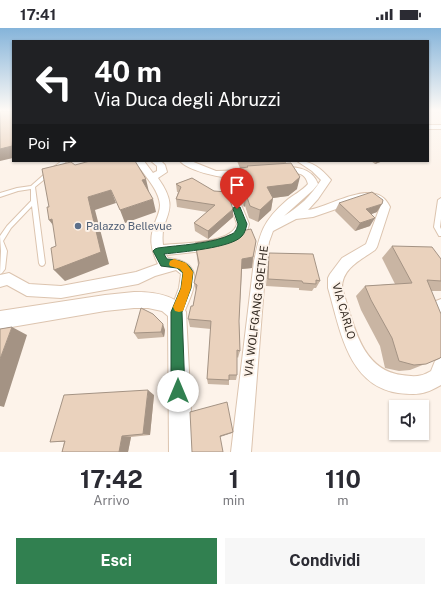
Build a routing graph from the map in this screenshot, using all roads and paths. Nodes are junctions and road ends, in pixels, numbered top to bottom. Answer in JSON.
{"nodes":[{"id":1,"x":64,"y":162,"type":"edge"},
{"id":2,"x":140,"y":162,"type":"edge"},
{"id":3,"x":156,"y":162,"type":"edge"},
{"id":4,"x":186,"y":162,"type":"edge"},
{"id":5,"x":303,"y":162,"type":"edge"},
{"id":6,"x":151,"y":178,"type":"junction"},
{"id":7,"x":33,"y":187,"type":"junction"},
{"id":8,"x":232,"y":194,"type":"dead end"},
{"id":9,"x":0,"y":195,"type":"edge"},
{"id":10,"x":441,"y":200,"type":"edge"},
{"id":11,"x":34,"y":201,"type":"junction"},
{"id":12,"x":297,"y":215,"type":"junction"},
{"id":13,"x":269,"y":229,"type":"junction"},
{"id":14,"x":441,"y":234,"type":"edge"},
{"id":15,"x":0,"y":241,"type":"edge"},
{"id":16,"x":158,"y":251,"type":"junction"},
{"id":17,"x":42,"y":262,"type":"dead end"},
{"id":18,"x":178,"y":264,"type":"junction"},
{"id":19,"x":0,"y":271,"type":"edge"},
{"id":20,"x":0,"y":282,"type":"edge"},
{"id":21,"x":441,"y":306,"type":"edge"},
{"id":22,"x":177,"y":312,"type":"junction"},
{"id":23,"x":0,"y":320,"type":"edge"},
{"id":24,"x":441,"y":345,"type":"edge"},
{"id":25,"x":441,"y":367,"type":"edge"},
{"id":26,"x":181,"y":452,"type":"edge"},
{"id":27,"x":241,"y":452,"type":"edge"}],
"edges":[{"from":1,"to":7,"type":"lane"},
{"from":2,"to":6,"type":"street"},
{"from":3,"to":6,"type":"street"},
{"from":4,"to":13,"type":"street","name":"VIA WOLFGANG GOETHE"},
{"from":5,"to":12,"type":"street","name":"VIA CARLO"},
{"from":6,"to":16,"type":"street"},
{"from":7,"to":9,"type":"lane"},
{"from":7,"to":11,"type":"lane"},
{"from":8,"to":16,"type":"street"},
{"from":10,"to":14,"type":"lane"},
{"from":11,"to":15,"type":"lane"},
{"from":11,"to":17,"type":"lane"},
{"from":12,"to":13,"type":"street","name":"VIA CARLO"},
{"from":12,"to":25,"type":"street","name":"VIA CARLO"},
{"from":13,"to":27,"type":"street","name":"VIA WOLFGANG GOETHE"},
{"from":15,"to":19,"type":"lane"},
{"from":16,"to":18,"type":"street"},
{"from":18,"to":20,"type":"street"},
{"from":18,"to":22,"type":"street"},
{"from":21,"to":24,"type":"street"},
{"from":22,"to":23,"type":"street"},
{"from":22,"to":26,"type":"street"}]}
